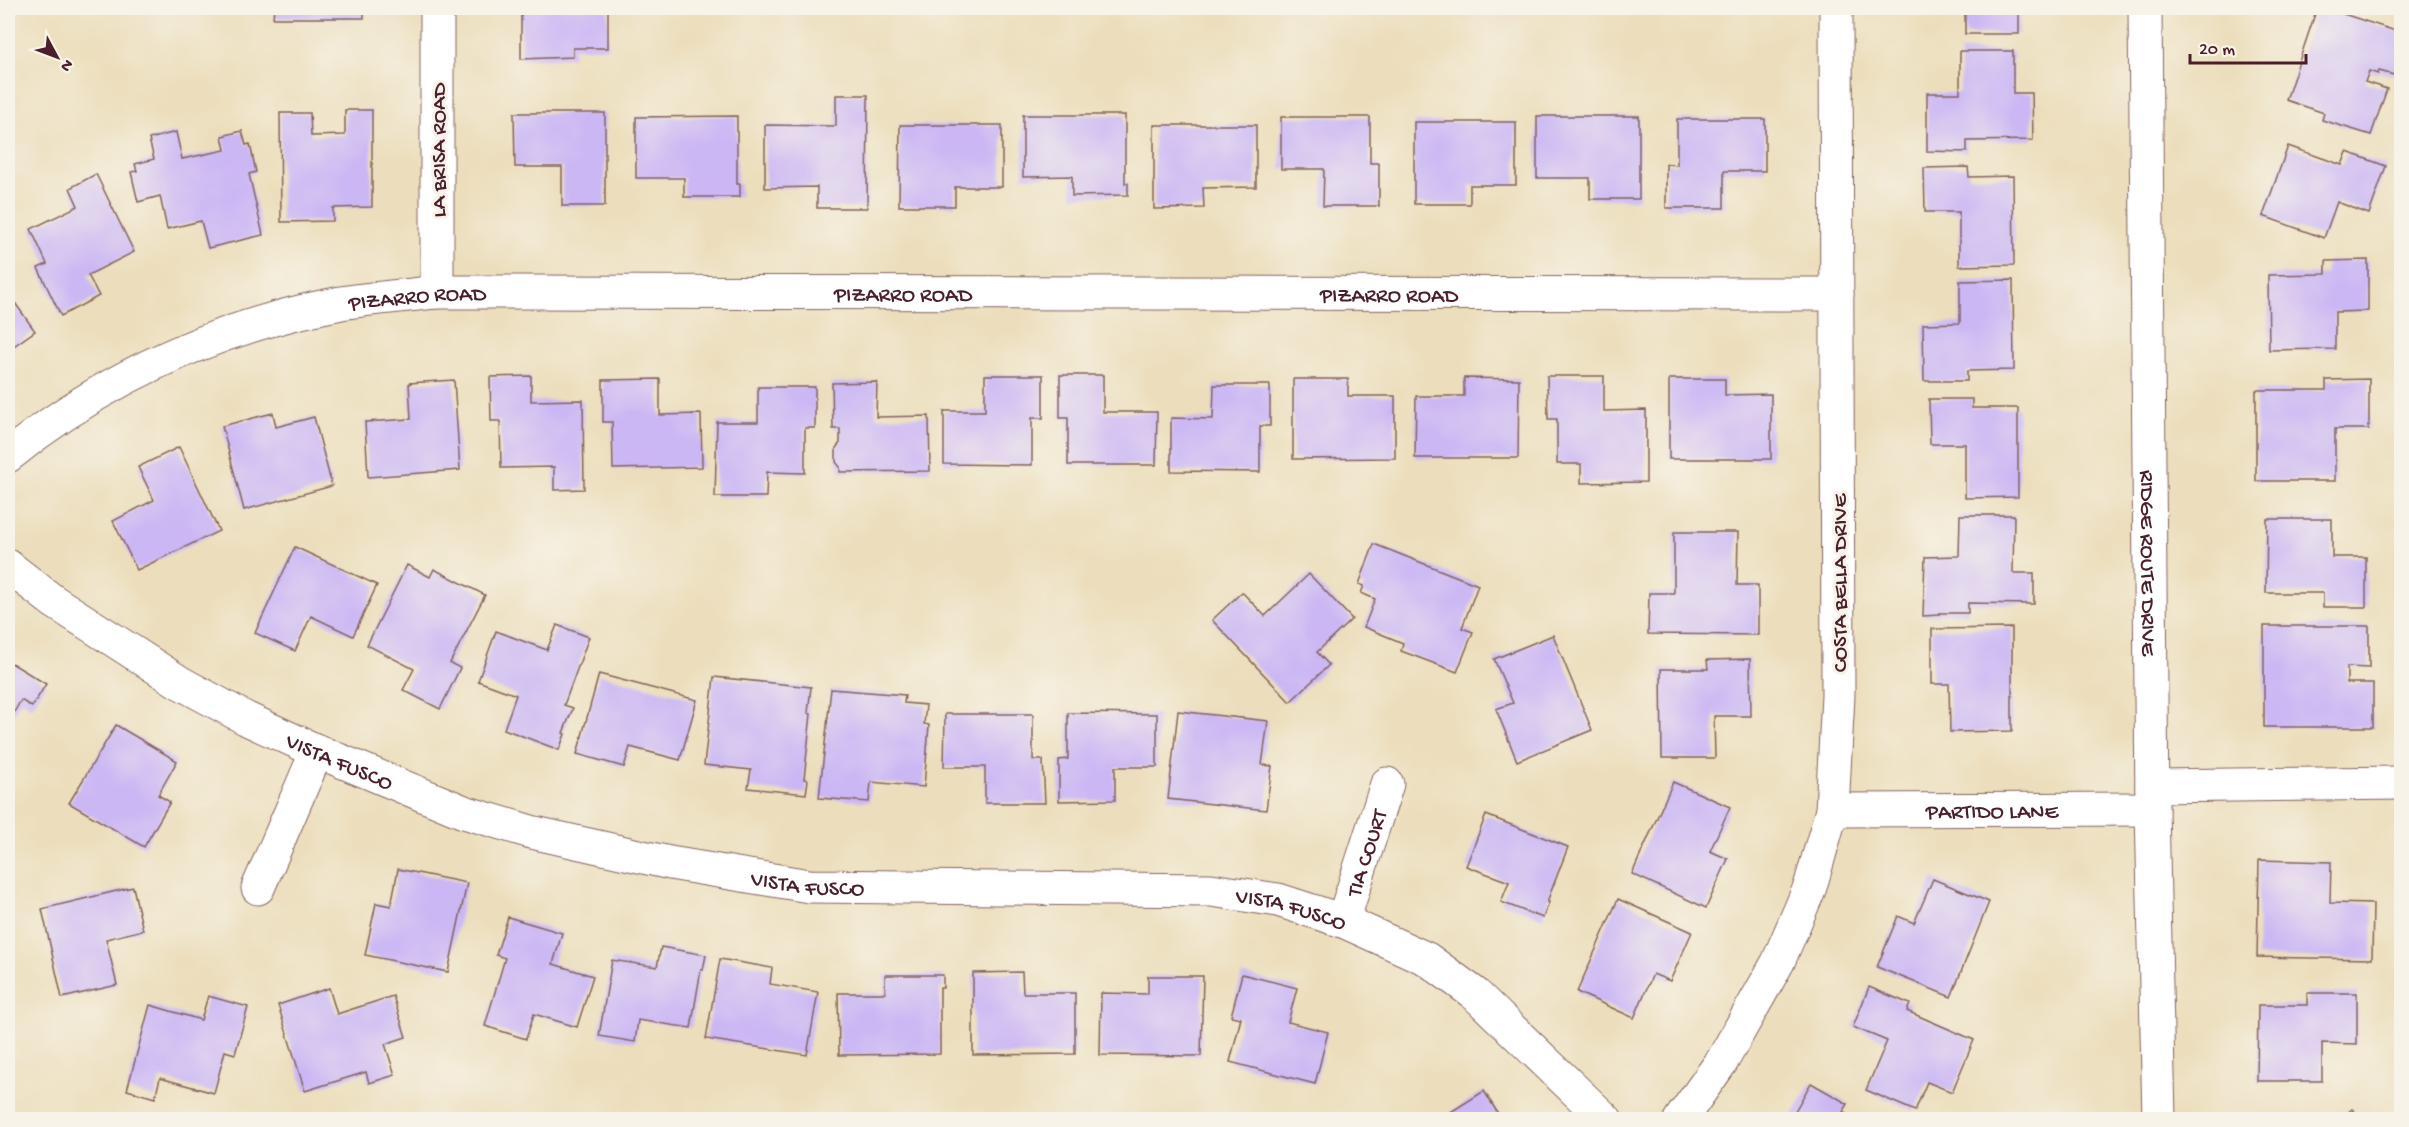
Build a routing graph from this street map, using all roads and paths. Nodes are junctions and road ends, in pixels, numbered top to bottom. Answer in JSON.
{"nodes":[{"id":1,"x":437,"y":8,"type":"edge"},
{"id":2,"x":1836,"y":8,"type":"edge"},
{"id":3,"x":2145,"y":8,"type":"edge"},
{"id":4,"x":437,"y":292,"type":"junction"},
{"id":5,"x":1837,"y":294,"type":"junction"},
{"id":6,"x":8,"y":456,"type":"edge"},
{"id":7,"x":8,"y":566,"type":"edge"},
{"id":8,"x":317,"y":751,"type":"junction"},
{"id":9,"x":2402,"y":783,"type":"edge"},
{"id":10,"x":1387,"y":784,"type":"dead end"},
{"id":11,"x":2152,"y":798,"type":"junction"},
{"id":12,"x":1832,"y":810,"type":"junction"},
{"id":13,"x":258,"y":888,"type":"dead end"},
{"id":14,"x":1343,"y":921,"type":"junction"},
{"id":15,"x":1606,"y":1119,"type":"edge"},
{"id":16,"x":1680,"y":1119,"type":"edge"},
{"id":17,"x":2159,"y":1119,"type":"edge"}],
"edges":[{"from":1,"to":4,"type":"street","name":"LA BRISA ROAD"},
{"from":2,"to":5,"type":"street","name":"COSTA BELLA DRIVE"},
{"from":3,"to":11,"type":"street","name":"RIDGE ROUTE DRIVE"},
{"from":4,"to":5,"type":"street","name":"PIZARRO ROAD"},
{"from":4,"to":6,"type":"street","name":"PIZARRO ROAD"},
{"from":5,"to":12,"type":"street","name":"COSTA BELLA DRIVE"},
{"from":7,"to":8,"type":"street","name":"VISTA FUSCO"},
{"from":8,"to":13,"type":"street"},
{"from":8,"to":14,"type":"street","name":"VISTA FUSCO"},
{"from":9,"to":11,"type":"street","name":"PARTIDO LANE"},
{"from":10,"to":14,"type":"street","name":"TIA COURT"},
{"from":11,"to":12,"type":"street","name":"PARTIDO LANE"},
{"from":11,"to":17,"type":"street","name":"RIDGE ROUTE DRIVE"},
{"from":12,"to":16,"type":"street","name":"COSTA BELLA DRIVE"},
{"from":14,"to":15,"type":"street","name":"VISTA FUSCO"}]}
